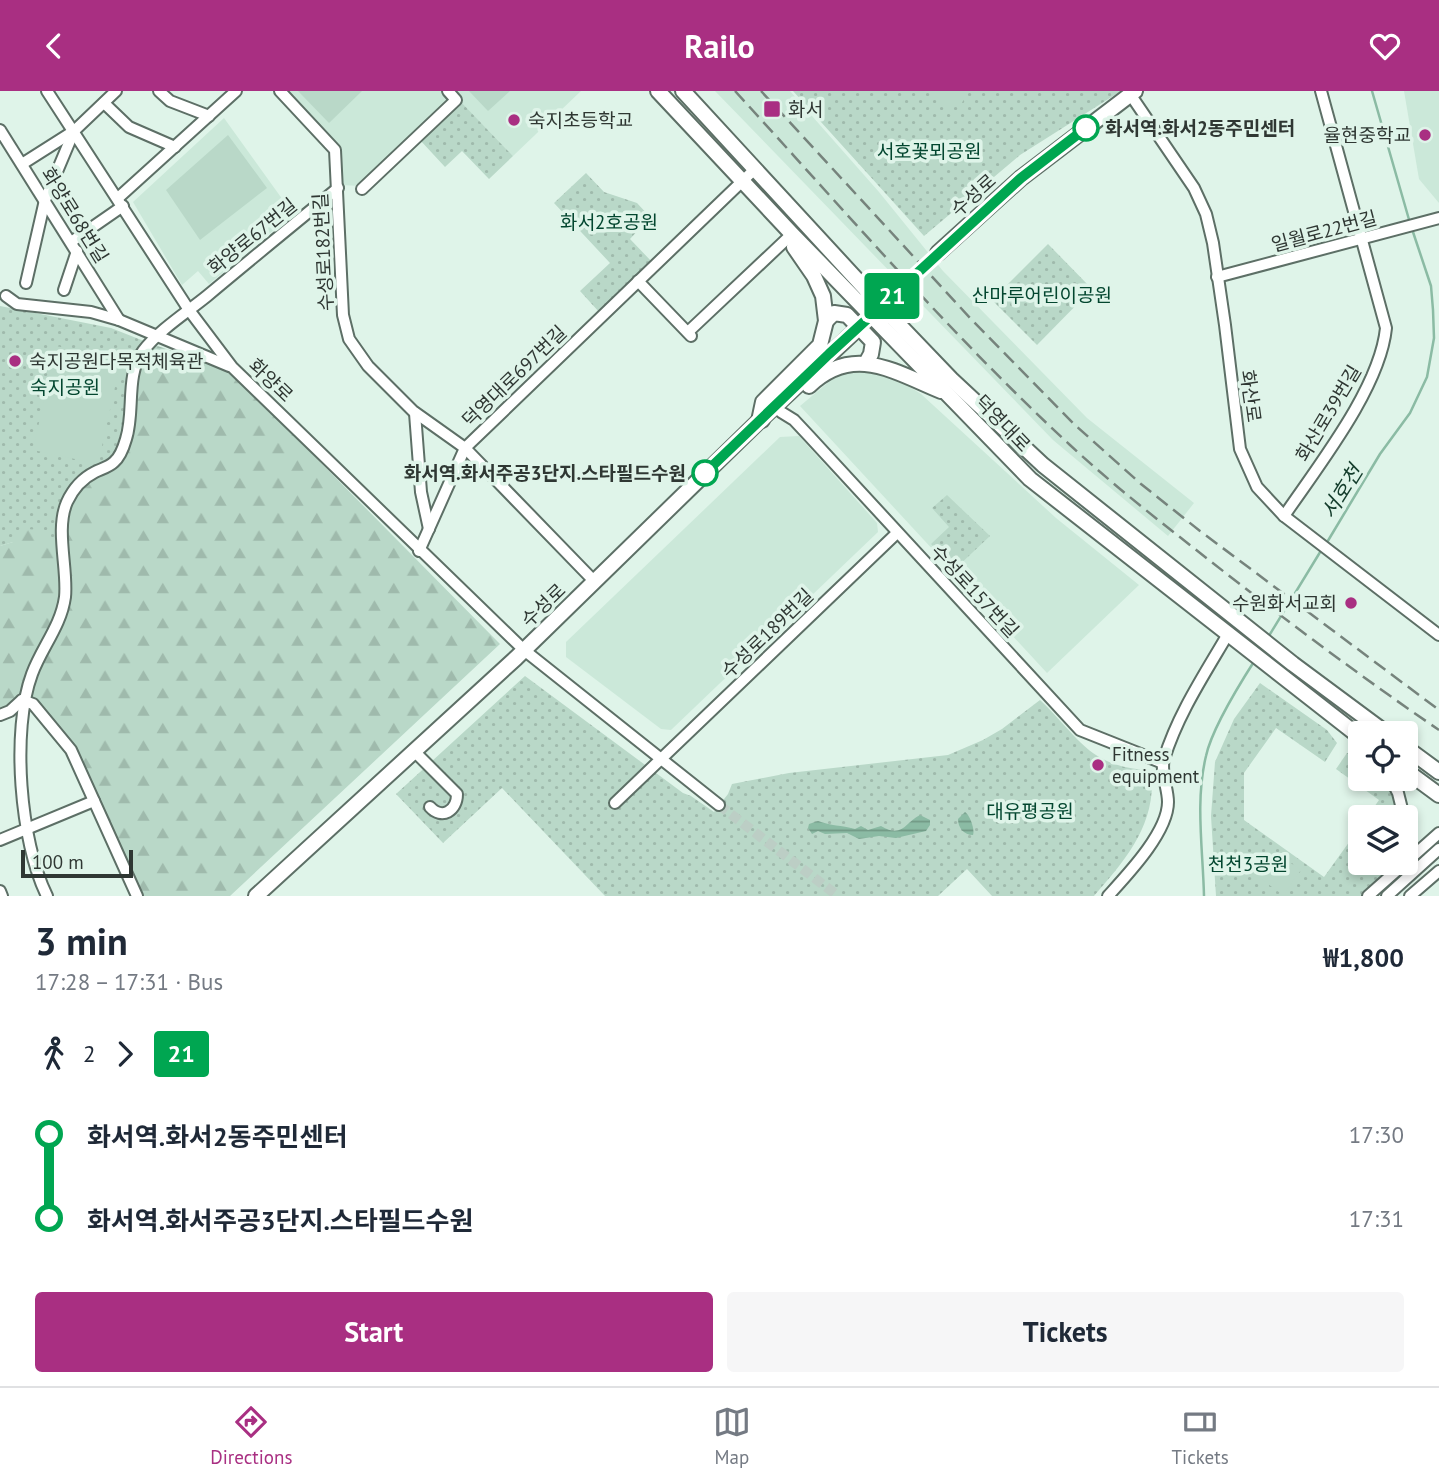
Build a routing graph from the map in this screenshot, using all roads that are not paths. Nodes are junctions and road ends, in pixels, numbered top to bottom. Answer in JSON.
{"nodes":[{"id":1,"x":47,"y":91,"type":"edge"},
{"id":2,"x":116,"y":91,"type":"edge"},
{"id":3,"x":159,"y":91,"type":"edge"},
{"id":4,"x":236,"y":91,"type":"edge"},
{"id":5,"x":280,"y":91,"type":"edge"},
{"id":6,"x":448,"y":91,"type":"edge"},
{"id":7,"x":658,"y":91,"type":"edge"},
{"id":8,"x":683,"y":91,"type":"edge"},
{"id":9,"x":1321,"y":91,"type":"edge"},
{"id":10,"x":1132,"y":93,"type":"edge"},
{"id":11,"x":104,"y":103,"type":"junction"},
{"id":12,"x":209,"y":116,"type":"junction"},
{"id":13,"x":0,"y":130,"type":"edge"},
{"id":14,"x":74,"y":131,"type":"junction"},
{"id":15,"x":175,"y":147,"type":"junction"},
{"id":16,"x":22,"y":164,"type":"junction"},
{"id":17,"x":756,"y":168,"type":"junction"},
{"id":18,"x":742,"y":181,"type":"junction"},
{"id":19,"x":338,"y":188,"type":"junction"},
{"id":20,"x":362,"y":189,"type":"dead end"},
{"id":21,"x":45,"y":200,"type":"junction"},
{"id":22,"x":120,"y":202,"type":"junction"},
{"id":23,"x":1439,"y":218,"type":"edge"},
{"id":24,"x":790,"y":236,"type":"junction"},
{"id":25,"x":1360,"y":241,"type":"junction"},
{"id":26,"x":74,"y":247,"type":"junction"},
{"id":27,"x":938,"y":253,"type":"tunnel mouth"},
{"id":28,"x":1217,"y":278,"type":"junction"},
{"id":29,"x":638,"y":281,"type":"junction"},
{"id":30,"x":26,"y":283,"type":"dead end"},
{"id":31,"x":64,"y":291,"type":"dead end"},
{"id":32,"x":6,"y":296,"type":"dead end"},
{"id":33,"x":189,"y":310,"type":"junction"},
{"id":34,"x":119,"y":320,"type":"junction"},
{"id":35,"x":826,"y":321,"type":"junction"},
{"id":36,"x":852,"y":334,"type":"tunnel mouth"},
{"id":37,"x":158,"y":336,"type":"junction"},
{"id":38,"x":866,"y":363,"type":"junction"},
{"id":39,"x":232,"y":367,"type":"junction"},
{"id":40,"x":946,"y":393,"type":"junction"},
{"id":41,"x":781,"y":412,"type":"junction"},
{"id":42,"x":415,"y":413,"type":"junction"},
{"id":43,"x":759,"y":421,"type":"junction"},
{"id":44,"x":465,"y":448,"type":"junction"},
{"id":45,"x":1284,"y":516,"type":"junction"},
{"id":46,"x":429,"y":529,"type":"junction"},
{"id":47,"x":897,"y":533,"type":"junction"},
{"id":48,"x":419,"y":551,"type":"junction"},
{"id":49,"x":594,"y":581,"type":"junction"},
{"id":50,"x":1439,"y":635,"type":"edge"},
{"id":51,"x":1230,"y":636,"type":"junction"},
{"id":52,"x":524,"y":650,"type":"junction"},
{"id":53,"x":23,"y":700,"type":"junction"},
{"id":54,"x":0,"y":715,"type":"edge"},
{"id":55,"x":1370,"y":721,"type":"edge"},
{"id":56,"x":1348,"y":728,"type":"edge"},
{"id":57,"x":414,"y":751,"type":"junction"},
{"id":58,"x":1418,"y":757,"type":"edge"},
{"id":59,"x":662,"y":758,"type":"junction"},
{"id":60,"x":1163,"y":763,"type":"junction"},
{"id":61,"x":1439,"y":772,"type":"edge"},
{"id":62,"x":1418,"y":780,"type":"edge"},
{"id":63,"x":1439,"y":795,"type":"edge"},
{"id":64,"x":94,"y":801,"type":"junction"},
{"id":65,"x":615,"y":803,"type":"dead end"},
{"id":66,"x":719,"y":806,"type":"tunnel mouth"},
{"id":67,"x":430,"y":807,"type":"dead end"},
{"id":68,"x":28,"y":827,"type":"junction"},
{"id":69,"x":1439,"y":833,"type":"edge"},
{"id":70,"x":0,"y":840,"type":"edge"},
{"id":71,"x":1439,"y":849,"type":"edge"},
{"id":72,"x":1439,"y":871,"type":"edge"},
{"id":73,"x":1389,"y":875,"type":"edge"},
{"id":74,"x":1439,"y":877,"type":"edge"},
{"id":75,"x":1383,"y":883,"type":"junction"},
{"id":76,"x":1421,"y":887,"type":"junction"},
{"id":77,"x":47,"y":896,"type":"edge"},
{"id":78,"x":137,"y":896,"type":"edge"},
{"id":79,"x":256,"y":896,"type":"edge"},
{"id":80,"x":1108,"y":896,"type":"edge"},
{"id":81,"x":1368,"y":896,"type":"edge"},
{"id":82,"x":1387,"y":896,"type":"edge"},
{"id":83,"x":1410,"y":896,"type":"edge"}],
"edges":[{"from":1,"to":14,"type":"street","name":"화양로"},
{"from":2,"to":11,"type":"street"},
{"from":3,"to":12,"type":"street"},
{"from":4,"to":12,"type":"street"},
{"from":5,"to":19,"type":"street","name":"수성로182번길"},
{"from":6,"to":20,"type":"street"},
{"from":7,"to":18,"type":"main road"},
{"from":8,"to":17,"type":"main road","name":"덕영대로"},
{"from":9,"to":25,"type":"street","name":"화산로39번길"},
{"from":10,"to":27,"type":"main road","name":"수성로"},
{"from":10,"to":28,"type":"street","name":"화산로"},
{"from":11,"to":14,"type":"street"},
{"from":11,"to":15,"type":"street"},
{"from":12,"to":15,"type":"street"},
{"from":13,"to":16,"type":"street","name":"화양로68번길"},
{"from":14,"to":16,"type":"street"},
{"from":14,"to":21,"type":"street"},
{"from":14,"to":22,"type":"street","name":"화양로"},
{"from":15,"to":22,"type":"street"},
{"from":16,"to":21,"type":"street","name":"화양로68번길"},
{"from":17,"to":18,"type":"street","name":"덕영대로697번길"},
{"from":17,"to":55,"type":"main road","name":"덕영대로"},
{"from":18,"to":24,"type":"main road"},
{"from":18,"to":29,"type":"street","name":"덕영대로697번길"},
{"from":19,"to":33,"type":"street","name":"화양로67번길"},
{"from":19,"to":42,"type":"street","name":"수성로182번길"},
{"from":21,"to":26,"type":"street","name":"화양로68번길"},
{"from":21,"to":30,"type":"street"},
{"from":22,"to":26,"type":"street"},
{"from":22,"to":33,"type":"street","name":"화양로"},
{"from":23,"to":25,"type":"street","name":"일월로22번길"},
{"from":24,"to":29,"type":"street"},
{"from":24,"to":35,"type":"main road"},
{"from":24,"to":40,"type":"main road","name":"덕영대로"},
{"from":25,"to":28,"type":"street","name":"일월로22번길"},
{"from":25,"to":45,"type":"street","name":"화산로39번길"},
{"from":26,"to":31,"type":"street"},
{"from":26,"to":34,"type":"street","name":"화양로68번길"},
{"from":28,"to":45,"type":"street","name":"화산로"},
{"from":29,"to":44,"type":"street","name":"덕영대로697번길"},
{"from":32,"to":34,"type":"street"},
{"from":33,"to":37,"type":"street"},
{"from":33,"to":39,"type":"street","name":"화양로"},
{"from":34,"to":37,"type":"street"},
{"from":35,"to":38,"type":"main road"},
{"from":35,"to":43,"type":"main road"},
{"from":36,"to":43,"type":"main road","name":"수성로"},
{"from":37,"to":39,"type":"street"},
{"from":37,"to":53,"type":"street"},
{"from":38,"to":40,"type":"main road"},
{"from":38,"to":41,"type":"main road"},
{"from":39,"to":48,"type":"street","name":"화양로"},
{"from":40,"to":51,"type":"main road","name":"덕영대로"},
{"from":41,"to":43,"type":"main road"},
{"from":41,"to":47,"type":"street","name":"수성로157번길"},
{"from":42,"to":44,"type":"street","name":"수성로182번길"},
{"from":42,"to":46,"type":"street"},
{"from":43,"to":49,"type":"main road","name":"수성로"},
{"from":44,"to":46,"type":"street","name":"덕영대로697번길"},
{"from":44,"to":49,"type":"street","name":"수성로182번길"},
{"from":45,"to":50,"type":"street","name":"화산로"},
{"from":46,"to":48,"type":"street","name":"덕영대로697번길"},
{"from":47,"to":59,"type":"street","name":"수성로189번길"},
{"from":47,"to":60,"type":"street","name":"수성로157번길"},
{"from":48,"to":52,"type":"street","name":"화양로"},
{"from":49,"to":52,"type":"main road","name":"수성로"},
{"from":51,"to":56,"type":"main road","name":"덕영대로"},
{"from":51,"to":60,"type":"street"},
{"from":52,"to":57,"type":"main road","name":"수성로"},
{"from":52,"to":59,"type":"street"},
{"from":53,"to":54,"type":"street"},
{"from":53,"to":64,"type":"street"},
{"from":53,"to":68,"type":"street"},
{"from":57,"to":67,"type":"street"},
{"from":57,"to":79,"type":"main road","name":"수성로"},
{"from":58,"to":61,"type":"main road"},
{"from":59,"to":65,"type":"street","name":"수성로189번길"},
{"from":59,"to":66,"type":"street"},
{"from":60,"to":80,"type":"street"},
{"from":62,"to":63,"type":"main road"},
{"from":64,"to":68,"type":"street"},
{"from":64,"to":78,"type":"street"},
{"from":68,"to":70,"type":"street"},
{"from":68,"to":77,"type":"street"},
{"from":69,"to":75,"type":"street"},
{"from":71,"to":82,"type":"street"},
{"from":72,"to":76,"type":"street"},
{"from":73,"to":75,"type":"street"},
{"from":74,"to":76,"type":"street"},
{"from":75,"to":81,"type":"street"},
{"from":76,"to":83,"type":"street"}]}
